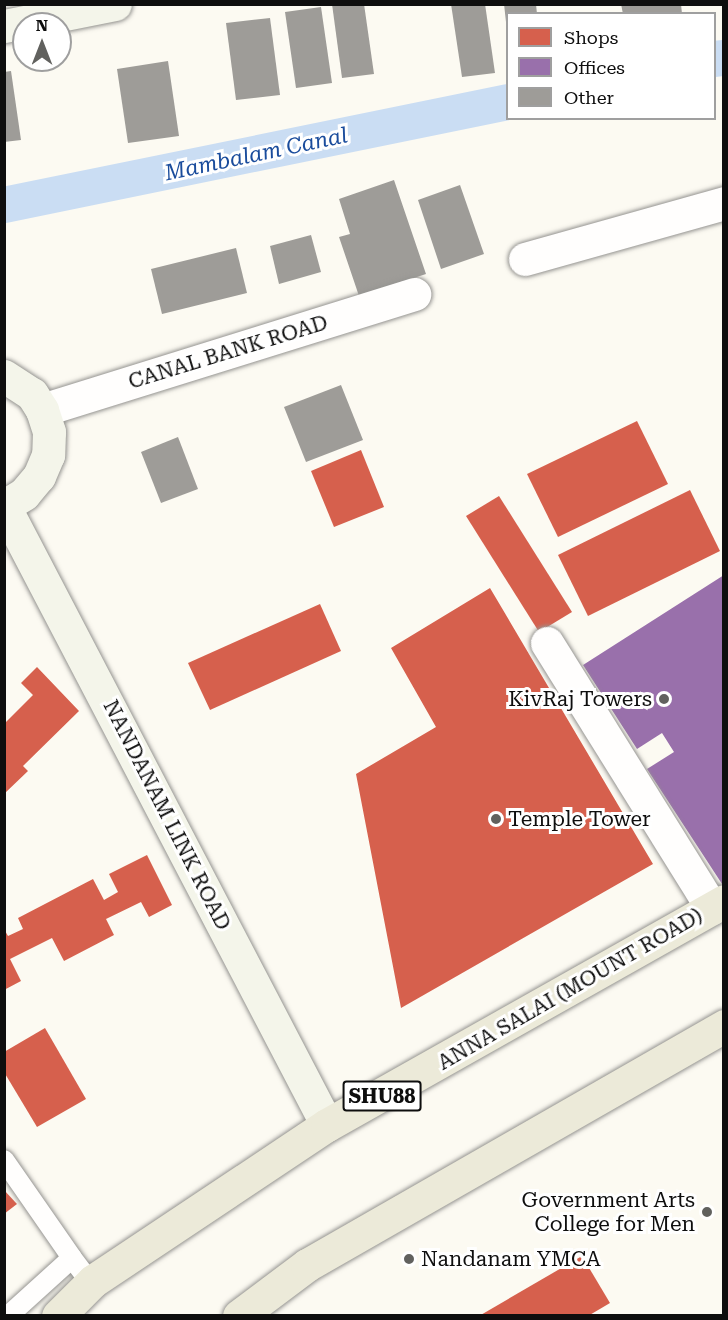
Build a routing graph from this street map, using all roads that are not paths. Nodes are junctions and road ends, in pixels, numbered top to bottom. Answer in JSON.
{"nodes":[{"id":1,"x":115,"y":4,"type":"edge"},
{"id":2,"x":4,"y":26,"type":"edge"},
{"id":3,"x":723,"y":204,"type":"edge"},
{"id":4,"x":525,"y":259,"type":"dead end"},
{"id":5,"x":414,"y":294,"type":"dead end"},
{"id":6,"x":4,"y":376,"type":"edge"},
{"id":7,"x":42,"y":410,"type":"junction"},
{"id":8,"x":8,"y":519,"type":"edge"},
{"id":9,"x":547,"y":643,"type":"dead end"},
{"id":10,"x":718,"y":905,"type":"edge"},
{"id":11,"x":723,"y":1026,"type":"edge"},
{"id":12,"x":327,"y":1125,"type":"junction"},
{"id":13,"x":4,"y":1160,"type":"edge"},
{"id":14,"x":83,"y":1270,"type":"junction"},
{"id":15,"x":8,"y":1316,"type":"edge"},
{"id":16,"x":58,"y":1316,"type":"edge"},
{"id":17,"x":239,"y":1316,"type":"edge"}],
"edges":[{"from":1,"to":2,"type":"street"},
{"from":3,"to":4,"type":"street"},
{"from":5,"to":7,"type":"street","name":"CANAL BANK ROAD"},
{"from":6,"to":7,"type":"street"},
{"from":7,"to":8,"type":"street"},
{"from":8,"to":12,"type":"street","name":"NANDANAM LINK ROAD"},
{"from":9,"to":10,"type":"street"},
{"from":10,"to":12,"type":"main road","name":"ANNA SALAI (MOUNT ROAD)","number":"SHU88"},
{"from":11,"to":17,"type":"main road"},
{"from":12,"to":14,"type":"main road","name":"ANNA SALAI (MOUNT ROAD)","number":"SHU88"},
{"from":13,"to":14,"type":"lane"},
{"from":14,"to":15,"type":"lane"},
{"from":14,"to":16,"type":"main road","name":"ANNA SALAI (MOUNT ROAD)","number":"SHU88"}]}
